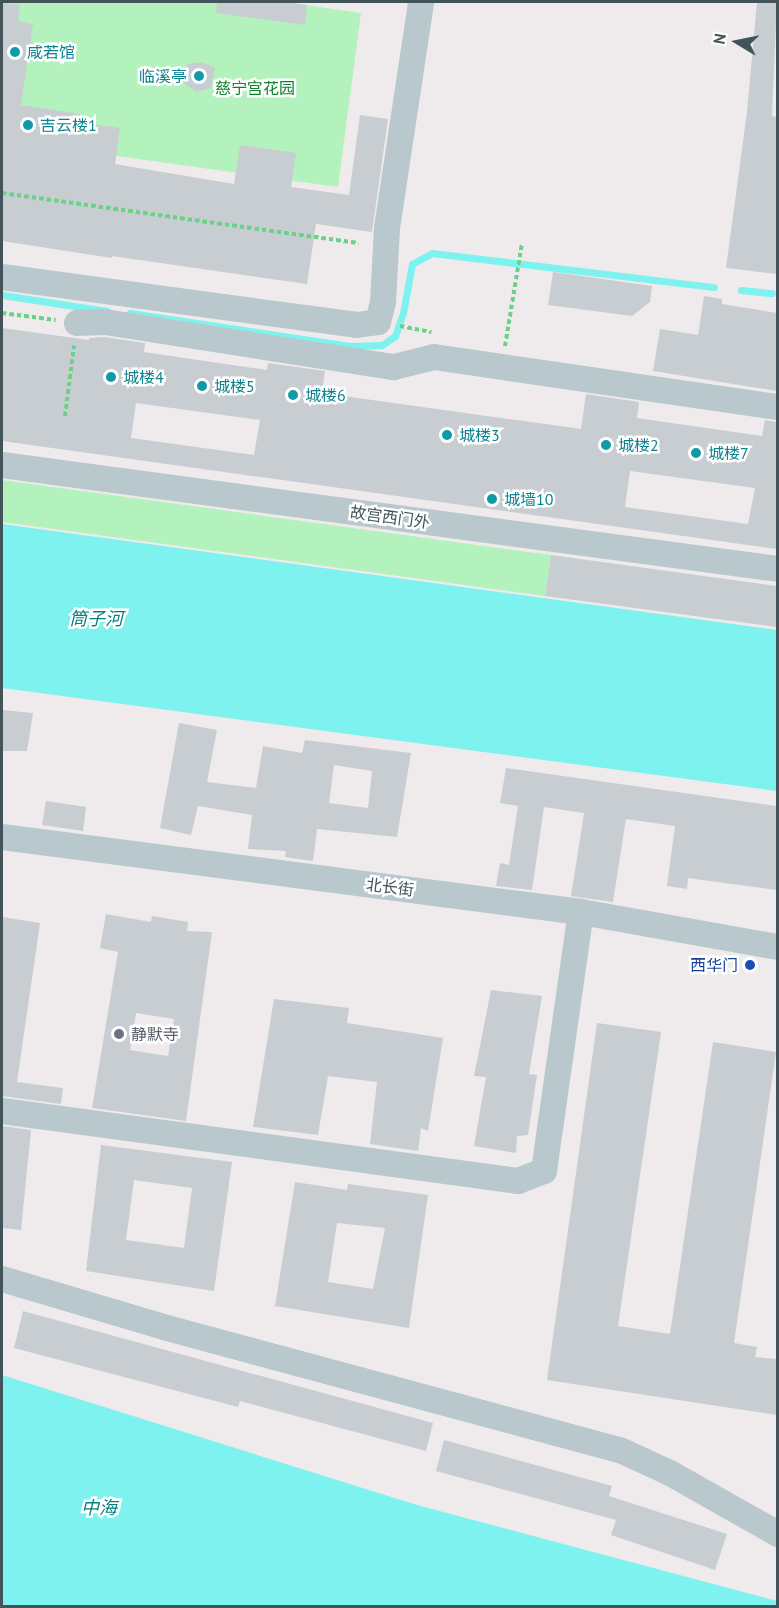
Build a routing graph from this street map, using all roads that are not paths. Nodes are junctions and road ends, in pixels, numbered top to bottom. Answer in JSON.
{"nodes":[{"id":1,"x":421,"y":2,"type":"edge"},
{"id":2,"x":2,"y":277,"type":"edge"},
{"id":3,"x":77,"y":323,"type":"road end"},
{"id":4,"x":777,"y":408,"type":"edge"},
{"id":5,"x":2,"y":465,"type":"edge"},
{"id":6,"x":777,"y":569,"type":"edge"},
{"id":7,"x":2,"y":837,"type":"edge"},
{"id":8,"x":581,"y":912,"type":"junction"},
{"id":9,"x":777,"y":947,"type":"edge"},
{"id":10,"x":2,"y":1111,"type":"edge"},
{"id":11,"x":2,"y":1279,"type":"edge"},
{"id":12,"x":777,"y":1534,"type":"edge"}],
"edges":[{"from":1,"to":2,"type":"street"},
{"from":3,"to":4,"type":"street"},
{"from":5,"to":6,"type":"street","name":"故宫西门外"},
{"from":7,"to":8,"type":"street","name":"北长街"},
{"from":8,"to":9,"type":"street","name":"北长街"},
{"from":8,"to":10,"type":"street"},
{"from":11,"to":12,"type":"street"}]}
